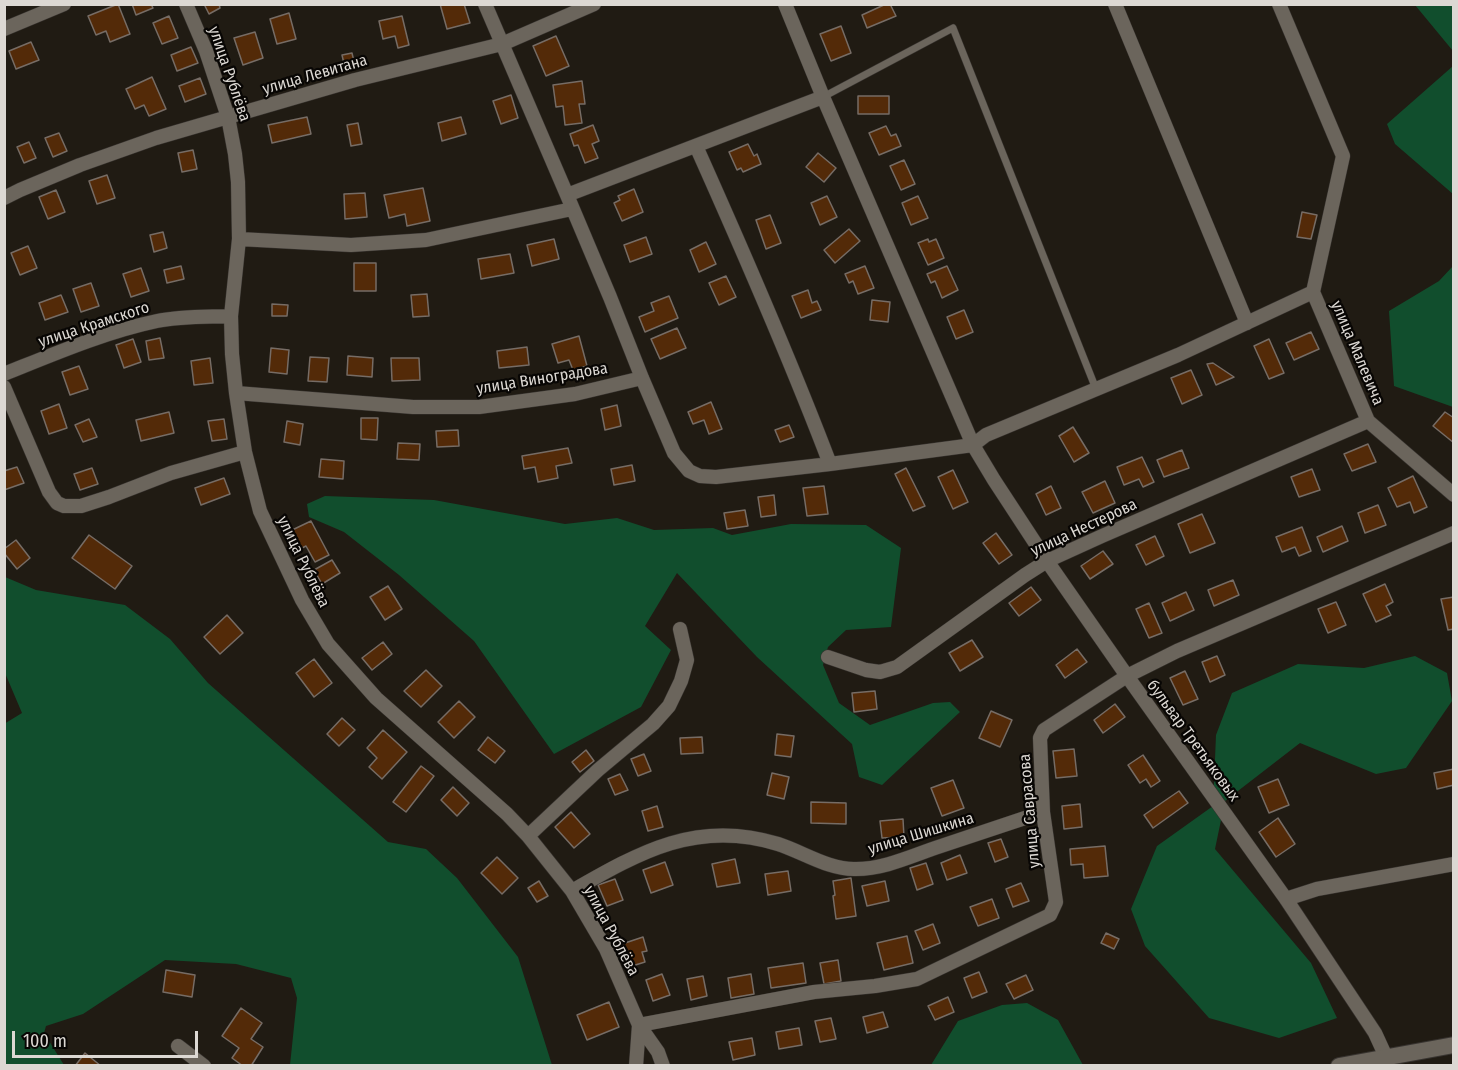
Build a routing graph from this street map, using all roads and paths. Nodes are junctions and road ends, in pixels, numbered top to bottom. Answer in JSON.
{"nodes":[{"id":1,"x":64,"y":4,"type":"edge"},
{"id":2,"x":186,"y":4,"type":"edge"},
{"id":3,"x":485,"y":4,"type":"edge"},
{"id":4,"x":594,"y":4,"type":"edge"},
{"id":5,"x":786,"y":4,"type":"edge"},
{"id":6,"x":1115,"y":4,"type":"edge"},
{"id":7,"x":1279,"y":4,"type":"edge"},
{"id":8,"x":4,"y":28,"type":"edge"},
{"id":9,"x":502,"y":44,"type":"junction"},
{"id":10,"x":823,"y":97,"type":"junction"},
{"id":11,"x":228,"y":117,"type":"junction"},
{"id":12,"x":696,"y":146,"type":"junction"},
{"id":13,"x":567,"y":195,"type":"junction"},
{"id":14,"x":4,"y":198,"type":"edge"},
{"id":15,"x":572,"y":209,"type":"junction"},
{"id":16,"x":239,"y":239,"type":"junction"},
{"id":17,"x":1313,"y":292,"type":"junction"},
{"id":18,"x":231,"y":316,"type":"junction"},
{"id":19,"x":1247,"y":323,"type":"junction"},
{"id":20,"x":4,"y":374,"type":"edge"},
{"id":21,"x":642,"y":378,"type":"junction"},
{"id":22,"x":4,"y":387,"type":"edge"},
{"id":23,"x":1096,"y":390,"type":"junction"},
{"id":24,"x":236,"y":393,"type":"junction"},
{"id":25,"x":1368,"y":422,"type":"junction"},
{"id":26,"x":973,"y":445,"type":"junction"},
{"id":27,"x":245,"y":452,"type":"junction"},
{"id":28,"x":830,"y":464,"type":"junction"},
{"id":29,"x":1454,"y":495,"type":"edge"},
{"id":30,"x":1454,"y":533,"type":"edge"},
{"id":31,"x":1047,"y":561,"type":"junction"},
{"id":32,"x":680,"y":629,"type":"dead end"},
{"id":33,"x":828,"y":657,"type":"dead end"},
{"id":34,"x":1126,"y":675,"type":"junction"},
{"id":35,"x":1043,"y":812,"type":"junction"},
{"id":36,"x":528,"y":836,"type":"junction"},
{"id":37,"x":1454,"y":864,"type":"edge"},
{"id":38,"x":572,"y":891,"type":"junction"},
{"id":39,"x":1286,"y":899,"type":"junction"},
{"id":40,"x":639,"y":1025,"type":"junction"},
{"id":41,"x":1454,"y":1045,"type":"edge"},
{"id":42,"x":178,"y":1046,"type":"dead end"},
{"id":43,"x":1386,"y":1057,"type":"junction"},
{"id":44,"x":204,"y":1065,"type":"edge"},
{"id":45,"x":636,"y":1065,"type":"edge"},
{"id":46,"x":663,"y":1065,"type":"edge"},
{"id":47,"x":1342,"y":1065,"type":"edge"}],
"edges":[{"from":1,"to":8,"type":"street"},
{"from":2,"to":11,"type":"street","name":"улица Рублёва"},
{"from":3,"to":9,"type":"street"},
{"from":4,"to":9,"type":"street","name":"улица Левитана"},
{"from":5,"to":10,"type":"street","name":"бульвар Третьяковых"},
{"from":6,"to":19,"type":"street"},
{"from":7,"to":17,"type":"street"},
{"from":9,"to":11,"type":"street","name":"улица Левитана"},
{"from":9,"to":13,"type":"street"},
{"from":10,"to":12,"type":"street"},
{"from":10,"to":23,"type":"lane"},
{"from":10,"to":26,"type":"street","name":"бульвар Третьяковых"},
{"from":11,"to":14,"type":"street","name":"улица Левитана"},
{"from":11,"to":16,"type":"street","name":"улица Рублёва"},
{"from":12,"to":13,"type":"street"},
{"from":12,"to":28,"type":"street"},
{"from":13,"to":15,"type":"street"},
{"from":15,"to":16,"type":"street"},
{"from":15,"to":21,"type":"street"},
{"from":16,"to":18,"type":"street","name":"улица Рублёва"},
{"from":17,"to":19,"type":"street"},
{"from":17,"to":25,"type":"street","name":"улица Малевича"},
{"from":18,"to":20,"type":"street","name":"улица Крамского"},
{"from":18,"to":24,"type":"street","name":"улица Рублёва"},
{"from":19,"to":23,"type":"street"},
{"from":21,"to":24,"type":"street","name":"улица Виноградова"},
{"from":21,"to":28,"type":"street"},
{"from":22,"to":27,"type":"street"},
{"from":23,"to":26,"type":"street"},
{"from":24,"to":27,"type":"street","name":"улица Рублёва"},
{"from":25,"to":29,"type":"street","name":"улица Малевича"},
{"from":25,"to":31,"type":"street","name":"улица Нестерова"},
{"from":26,"to":28,"type":"street"},
{"from":26,"to":31,"type":"street","name":"бульвар Третьяковых"},
{"from":27,"to":36,"type":"street","name":"улица Рублёва"},
{"from":30,"to":34,"type":"street","name":"улица Саврасова"},
{"from":31,"to":33,"type":"street","name":"улица Нестерова"},
{"from":31,"to":34,"type":"street","name":"бульвар Третьяковых"},
{"from":32,"to":36,"type":"street"},
{"from":34,"to":35,"type":"street","name":"улица Саврасова"},
{"from":34,"to":39,"type":"street","name":"бульвар Третьяковых"},
{"from":35,"to":38,"type":"street","name":"улица Шишкина"},
{"from":35,"to":40,"type":"street","name":"улица Саврасова"},
{"from":36,"to":38,"type":"street","name":"улица Рублёва"},
{"from":37,"to":39,"type":"street"},
{"from":38,"to":40,"type":"street","name":"улица Рублёва"},
{"from":39,"to":43,"type":"street","name":"бульвар Третьяковых"},
{"from":40,"to":45,"type":"street"},
{"from":40,"to":46,"type":"street","name":"улица Рублёва"},
{"from":41,"to":43,"type":"street"},
{"from":42,"to":44,"type":"street"},
{"from":43,"to":47,"type":"street"}]}
